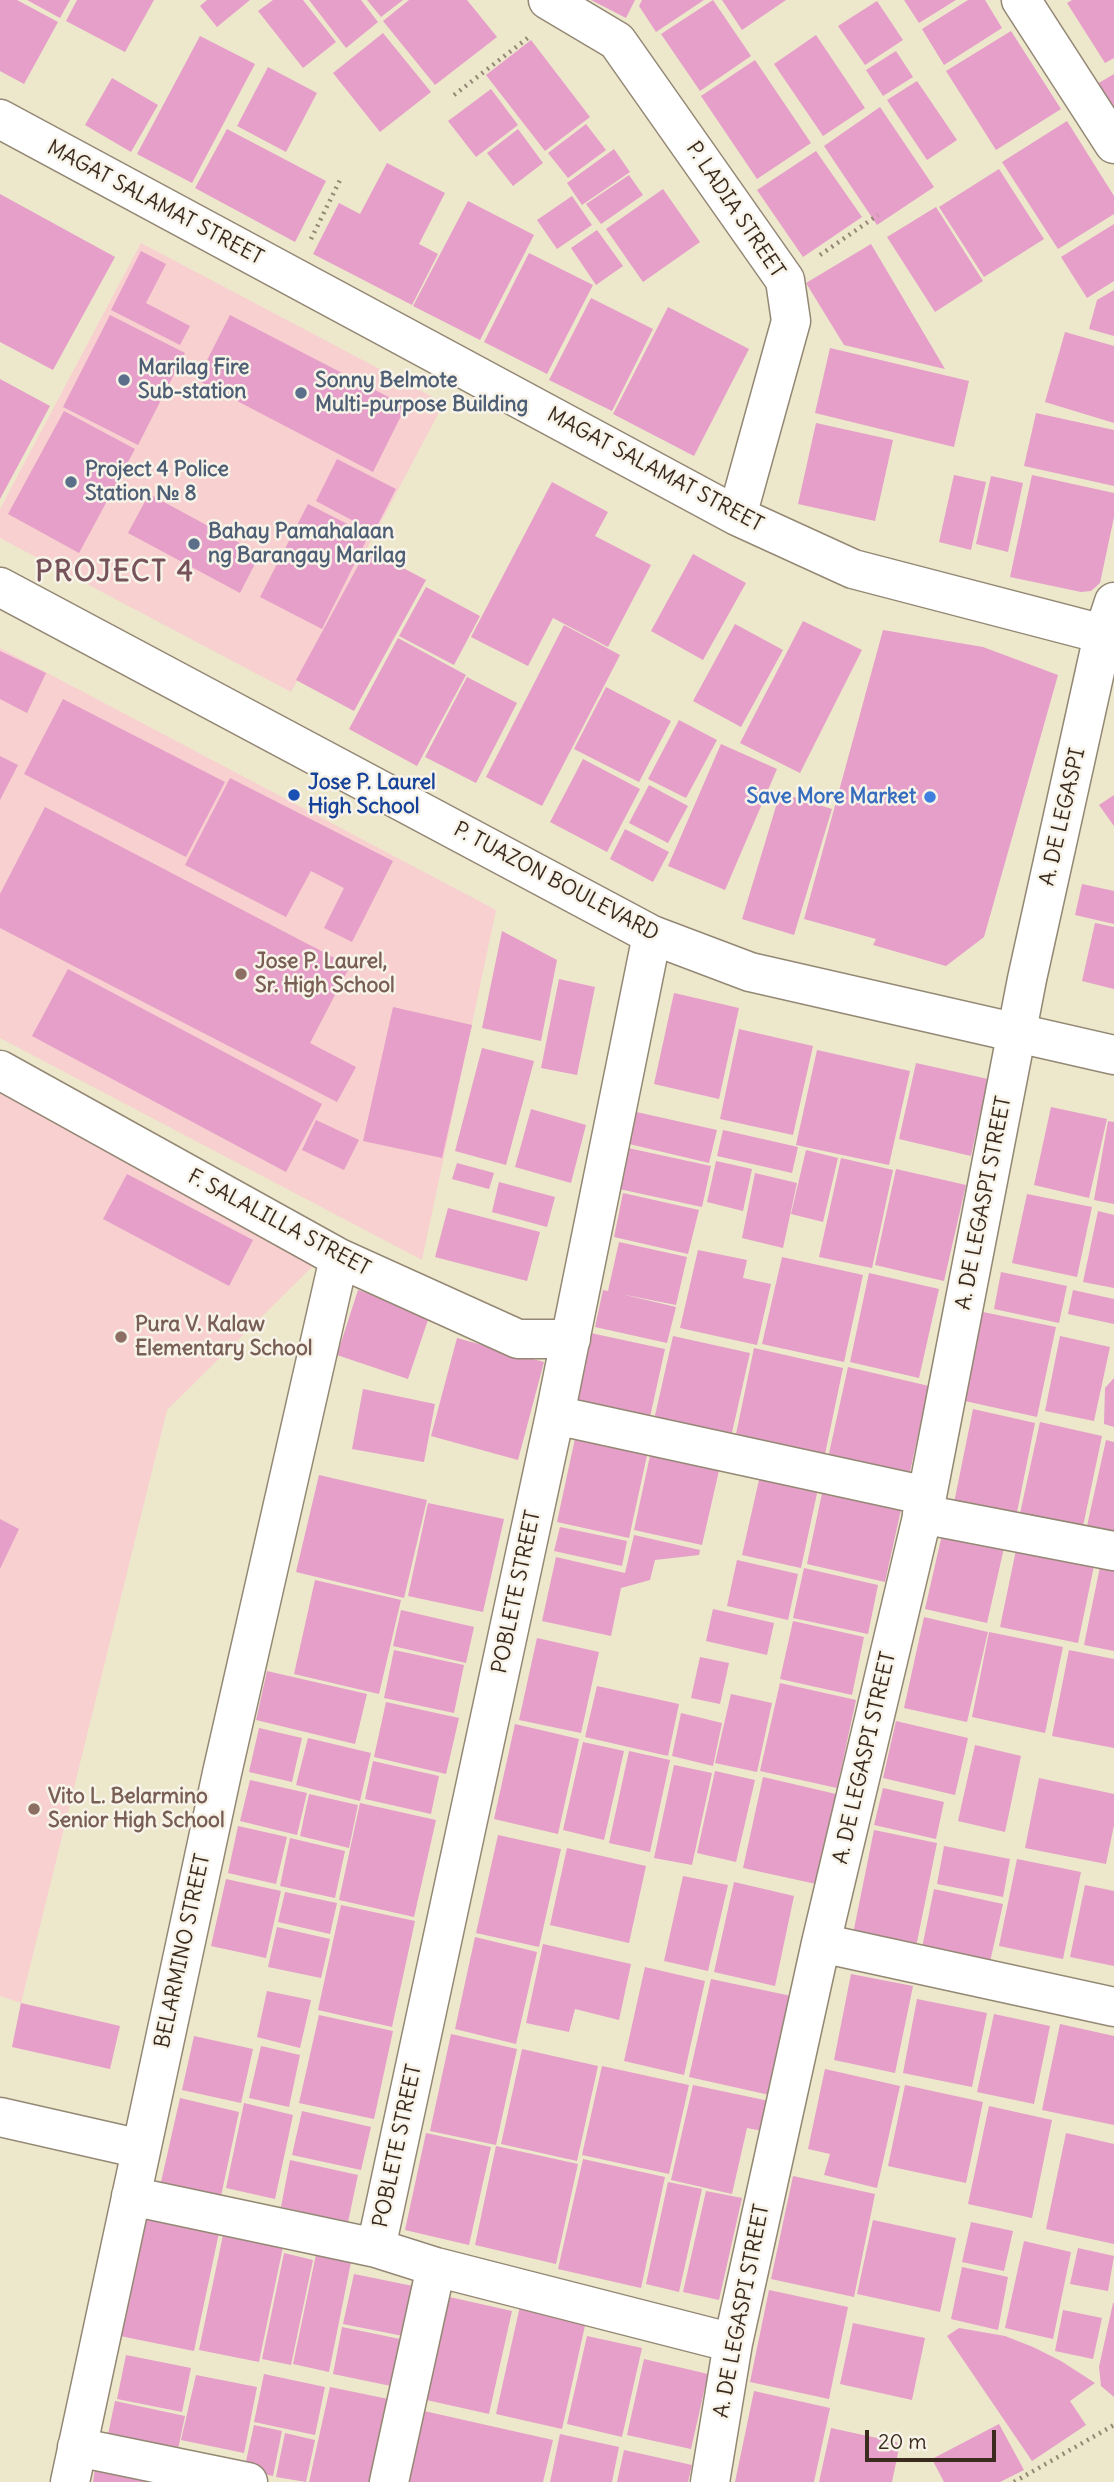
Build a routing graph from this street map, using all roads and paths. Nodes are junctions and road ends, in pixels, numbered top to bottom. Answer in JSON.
{"nodes":[{"id":1,"x":1021,"y":0,"type":"edge"},
{"id":2,"x":557,"y":5,"type":"edge"},
{"id":3,"x":454,"y":95,"type":"dead end"},
{"id":4,"x":0,"y":119,"type":"edge"},
{"id":5,"x":1114,"y":144,"type":"edge"},
{"id":6,"x":340,"y":180,"type":"dead end"},
{"id":7,"x":878,"y":215,"type":"dead end"},
{"id":8,"x":293,"y":277,"type":"junction"},
{"id":9,"x":785,"y":280,"type":"junction"},
{"id":10,"x":737,"y":516,"type":"junction"},
{"id":11,"x":0,"y":587,"type":"edge"},
{"id":12,"x":1110,"y":625,"type":"edge"},
{"id":13,"x":652,"y":934,"type":"junction"},
{"id":14,"x":1017,"y":1033,"type":"junction"},
{"id":15,"x":1114,"y":1055,"type":"edge"},
{"id":16,"x":0,"y":1070,"type":"edge"},
{"id":17,"x":339,"y":1258,"type":"junction"},
{"id":18,"x":571,"y":1339,"type":"junction"},
{"id":19,"x":555,"y":1415,"type":"junction"},
{"id":20,"x":924,"y":1505,"type":"junction"},
{"id":21,"x":1114,"y":1551,"type":"edge"},
{"id":22,"x":821,"y":1943,"type":"junction"},
{"id":23,"x":1114,"y":2007,"type":"edge"},
{"id":24,"x":0,"y":2117,"type":"edge"},
{"id":25,"x":141,"y":2149,"type":"junction"},
{"id":26,"x":131,"y":2196,"type":"junction"},
{"id":27,"x":376,"y":2248,"type":"junction"},
{"id":28,"x":436,"y":2267,"type":"junction"},
{"id":29,"x":733,"y":2343,"type":"junction"},
{"id":30,"x":1114,"y":2425,"type":"edge"},
{"id":31,"x":73,"y":2464,"type":"edge"},
{"id":32,"x":248,"y":2482,"type":"edge"},
{"id":33,"x":388,"y":2482,"type":"edge"},
{"id":34,"x":710,"y":2482,"type":"edge"},
{"id":35,"x":1014,"y":2482,"type":"edge"}],
"edges":[{"from":1,"to":5,"type":"street"},
{"from":2,"to":3,"type":"path"},
{"from":2,"to":9,"type":"street","name":"P. LADIA STREET"},
{"from":4,"to":8,"type":"street","name":"MAGAT SALAMAT STREET"},
{"from":6,"to":8,"type":"path"},
{"from":7,"to":9,"type":"path"},
{"from":8,"to":10,"type":"street","name":"MAGAT SALAMAT STREET"},
{"from":9,"to":10,"type":"street","name":"P. LADIA STREET"},
{"from":10,"to":12,"type":"street","name":"MAGAT SALAMAT STREET"},
{"from":11,"to":13,"type":"street","name":"P. TUAZON BOULEVARD"},
{"from":12,"to":14,"type":"street","name":"A. DE LEGASPI"},
{"from":13,"to":14,"type":"street","name":"P. TUAZON BOULEVARD"},
{"from":13,"to":18,"type":"street","name":"POBLETE STREET"},
{"from":14,"to":15,"type":"street","name":"P. TUAZON BOULEVARD"},
{"from":14,"to":20,"type":"street","name":"A. DE LEGASPI STREET"},
{"from":16,"to":17,"type":"street","name":"F. SALALILLA STREET"},
{"from":17,"to":18,"type":"street","name":"F. SALALILLA STREET"},
{"from":17,"to":25,"type":"street","name":"BELARMINO STREET"},
{"from":18,"to":19,"type":"street","name":"POBLETE STREET"},
{"from":19,"to":20,"type":"street"},
{"from":19,"to":27,"type":"street","name":"POBLETE STREET"},
{"from":20,"to":21,"type":"street"},
{"from":20,"to":22,"type":"street","name":"A. DE LEGASPI STREET"},
{"from":22,"to":23,"type":"street"},
{"from":22,"to":29,"type":"street","name":"A. DE LEGASPI STREET"},
{"from":24,"to":25,"type":"street"},
{"from":25,"to":26,"type":"street","name":"BELARMINO STREET"},
{"from":26,"to":27,"type":"street","name":"POBLETE STREET"},
{"from":26,"to":31,"type":"street","name":"BELARMINO STREET"},
{"from":27,"to":28,"type":"street","name":"POBLETE STREET"},
{"from":28,"to":29,"type":"street","name":"POBLETE STREET"},
{"from":28,"to":33,"type":"street"},
{"from":29,"to":34,"type":"street","name":"A. DE LEGASPI STREET"},
{"from":30,"to":35,"type":"path"},
{"from":31,"to":32,"type":"street"}]}
